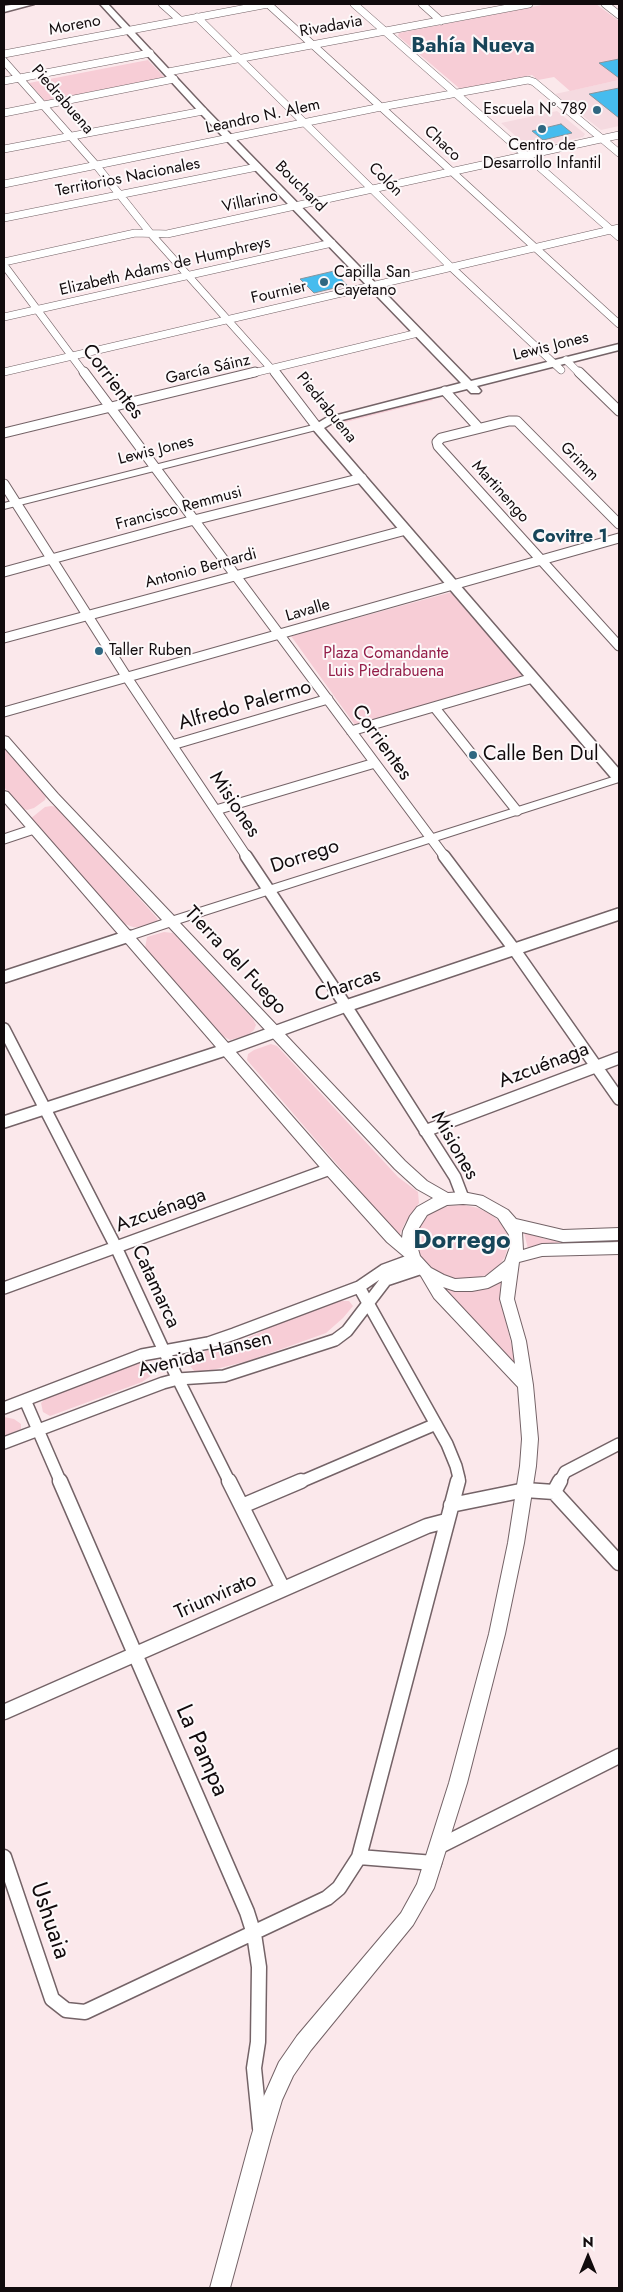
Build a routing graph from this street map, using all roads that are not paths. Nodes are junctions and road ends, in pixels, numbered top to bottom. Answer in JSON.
{"nodes":[{"id":1,"x":12,"y":4,"type":"edge"},
{"id":2,"x":30,"y":4,"type":"edge"},
{"id":3,"x":104,"y":4,"type":"edge"},
{"id":4,"x":162,"y":4,"type":"edge"},
{"id":5,"x":259,"y":4,"type":"edge"},
{"id":6,"x":268,"y":4,"type":"edge"},
{"id":7,"x":354,"y":4,"type":"edge"},
{"id":8,"x":422,"y":4,"type":"edge"},
{"id":9,"x":529,"y":4,"type":"edge"},
{"id":10,"x":604,"y":4,"type":"edge"},
{"id":11,"x":4,"y":7,"type":"edge"},
{"id":12,"x":619,"y":14,"type":"edge"},
{"id":13,"x":197,"y":17,"type":"junction"},
{"id":14,"x":180,"y":20,"type":"junction"},
{"id":15,"x":442,"y":21,"type":"junction"},
{"id":16,"x":128,"y":30,"type":"junction"},
{"id":17,"x":385,"y":31,"type":"junction"},
{"id":18,"x":312,"y":44,"type":"junction"},
{"id":19,"x":150,"y":53,"type":"junction"},
{"id":20,"x":4,"y":54,"type":"edge"},
{"id":21,"x":240,"y":58,"type":"junction"},
{"id":22,"x":4,"y":61,"type":"edge"},
{"id":23,"x":171,"y":75,"type":"junction"},
{"id":24,"x":20,"y":78,"type":"junction"},
{"id":25,"x":4,"y":81,"type":"edge"},
{"id":26,"x":458,"y":94,"type":"junction"},
{"id":27,"x":44,"y":105,"type":"junction"},
{"id":28,"x":381,"y":107,"type":"junction"},
{"id":29,"x":203,"y":111,"type":"junction"},
{"id":30,"x":4,"y":113,"type":"edge"},
{"id":31,"x":305,"y":122,"type":"junction"},
{"id":32,"x":619,"y":135,"type":"edge"},
{"id":33,"x":70,"y":136,"type":"junction"},
{"id":34,"x":230,"y":138,"type":"junction"},
{"id":35,"x":603,"y":139,"type":"junction"},
{"id":36,"x":4,"y":149,"type":"edge"},
{"id":37,"x":619,"y":153,"type":"edge"},
{"id":38,"x":528,"y":155,"type":"junction"},
{"id":39,"x":96,"y":165,"type":"junction"},
{"id":40,"x":257,"y":167,"type":"junction"},
{"id":41,"x":451,"y":172,"type":"junction"},
{"id":42,"x":4,"y":184,"type":"edge"},
{"id":43,"x":374,"y":189,"type":"junction"},
{"id":44,"x":119,"y":194,"type":"junction"},
{"id":45,"x":296,"y":206,"type":"junction"},
{"id":46,"x":4,"y":218,"type":"edge"},
{"id":47,"x":619,"y":228,"type":"edge"},
{"id":48,"x":611,"y":230,"type":"junction"},
{"id":49,"x":151,"y":234,"type":"junction"},
{"id":50,"x":619,"y":237,"type":"edge"},
{"id":51,"x":332,"y":243,"type":"junction"},
{"id":52,"x":535,"y":248,"type":"junction"},
{"id":53,"x":4,"y":264,"type":"edge"},
{"id":54,"x":451,"y":267,"type":"junction"},
{"id":55,"x":190,"y":275,"type":"junction"},
{"id":56,"x":374,"y":285,"type":"junction"},
{"id":57,"x":36,"y":310,"type":"junction"},
{"id":58,"x":4,"y":317,"type":"edge"},
{"id":59,"x":228,"y":319,"type":"junction"},
{"id":60,"x":619,"y":324,"type":"edge"},
{"id":61,"x":418,"y":333,"type":"junction"},
{"id":62,"x":619,"y":347,"type":"edge"},
{"id":63,"x":619,"y":355,"type":"edge"},
{"id":64,"x":71,"y":356,"type":"junction"},
{"id":65,"x":563,"y":365,"type":"junction"},
{"id":66,"x":272,"y":368,"type":"junction"},
{"id":67,"x":4,"y":372,"type":"edge"},
{"id":68,"x":471,"y":388,"type":"junction"},
{"id":69,"x":448,"y":395,"type":"junction"},
{"id":70,"x":110,"y":407,"type":"junction"},
{"id":71,"x":619,"y":411,"type":"edge"},
{"id":72,"x":317,"y":427,"type":"junction"},
{"id":73,"x":479,"y":428,"type":"junction"},
{"id":74,"x":4,"y":433,"type":"edge"},
{"id":75,"x":154,"y":468,"type":"junction"},
{"id":76,"x":362,"y":478,"type":"junction"},
{"id":77,"x":4,"y":484,"type":"edge"},
{"id":78,"x":17,"y":503,"type":"junction"},
{"id":79,"x":4,"y":506,"type":"edge"},
{"id":80,"x":194,"y":520,"type":"junction"},
{"id":81,"x":619,"y":524,"type":"edge"},
{"id":82,"x":406,"y":530,"type":"junction"},
{"id":83,"x":619,"y":538,"type":"edge"},
{"id":84,"x":53,"y":559,"type":"junction"},
{"id":85,"x":542,"y":560,"type":"junction"},
{"id":86,"x":4,"y":572,"type":"edge"},
{"id":87,"x":235,"y":575,"type":"junction"},
{"id":88,"x":453,"y":586,"type":"junction"},
{"id":89,"x":88,"y":615,"type":"junction"},
{"id":90,"x":280,"y":635,"type":"junction"},
{"id":91,"x":4,"y":638,"type":"edge"},
{"id":92,"x":619,"y":646,"type":"edge"},
{"id":93,"x":126,"y":676,"type":"junction"},
{"id":94,"x":533,"y":678,"type":"junction"},
{"id":95,"x":328,"y":699,"type":"junction"},
{"id":96,"x":435,"y":708,"type":"junction"},
{"id":97,"x":4,"y":712,"type":"edge"},
{"id":98,"x":351,"y":731,"type":"junction"},
{"id":99,"x":4,"y":740,"type":"edge"},
{"id":100,"x":172,"y":745,"type":"junction"},
{"id":101,"x":374,"y":763,"type":"junction"},
{"id":102,"x":619,"y":778,"type":"edge"},
{"id":103,"x":4,"y":794,"type":"edge"},
{"id":104,"x":216,"y":810,"type":"junction"},
{"id":105,"x":517,"y":811,"type":"junction"},
{"id":106,"x":34,"y":829,"type":"junction"},
{"id":107,"x":430,"y":838,"type":"junction"},
{"id":108,"x":4,"y":839,"type":"edge"},
{"id":109,"x":269,"y":889,"type":"junction"},
{"id":110,"x":619,"y":914,"type":"edge"},
{"id":111,"x":172,"y":922,"type":"junction"},
{"id":112,"x":129,"y":936,"type":"junction"},
{"id":113,"x":514,"y":949,"type":"junction"},
{"id":114,"x":4,"y":977,"type":"edge"},
{"id":115,"x":346,"y":1006,"type":"junction"},
{"id":116,"x":4,"y":1029,"type":"edge"},
{"id":117,"x":275,"y":1032,"type":"junction"},
{"id":118,"x":225,"y":1050,"type":"junction"},
{"id":119,"x":619,"y":1058,"type":"edge"},
{"id":120,"x":597,"y":1066,"type":"junction"},
{"id":121,"x":619,"y":1099,"type":"edge"},
{"id":122,"x":44,"y":1108,"type":"junction"},
{"id":123,"x":4,"y":1122,"type":"edge"},
{"id":124,"x":425,"y":1131,"type":"junction"},
{"id":125,"x":330,"y":1169,"type":"junction"},
{"id":126,"x":463,"y":1198,"type":"junction"},
{"id":127,"x":446,"y":1200,"type":"junction"},
{"id":128,"x":512,"y":1224,"type":"junction"},
{"id":129,"x":619,"y":1234,"type":"edge"},
{"id":130,"x":116,"y":1247,"type":"junction"},
{"id":131,"x":619,"y":1248,"type":"edge"},
{"id":132,"x":513,"y":1261,"type":"junction"},
{"id":133,"x":418,"y":1263,"type":"junction"},
{"id":134,"x":359,"y":1287,"type":"junction"},
{"id":135,"x":4,"y":1288,"type":"edge"},
{"id":136,"x":370,"y":1304,"type":"junction"},
{"id":137,"x":164,"y":1351,"type":"junction"},
{"id":138,"x":178,"y":1379,"type":"junction"},
{"id":139,"x":525,"y":1385,"type":"junction"},
{"id":140,"x":25,"y":1400,"type":"junction"},
{"id":141,"x":4,"y":1408,"type":"edge"},
{"id":142,"x":436,"y":1424,"type":"junction"},
{"id":143,"x":37,"y":1430,"type":"junction"},
{"id":144,"x":4,"y":1443,"type":"edge"},
{"id":145,"x":619,"y":1444,"type":"edge"},
{"id":146,"x":525,"y":1490,"type":"junction"},
{"id":147,"x":554,"y":1492,"type":"junction"},
{"id":148,"x":451,"y":1505,"type":"junction"},
{"id":149,"x":242,"y":1506,"type":"junction"},
{"id":150,"x":446,"y":1521,"type":"junction"},
{"id":151,"x":619,"y":1563,"type":"edge"},
{"id":152,"x":283,"y":1589,"type":"junction"},
{"id":153,"x":135,"y":1656,"type":"junction"},
{"id":154,"x":4,"y":1712,"type":"edge"},
{"id":155,"x":619,"y":1756,"type":"edge"},
{"id":156,"x":440,"y":1846,"type":"junction"},
{"id":157,"x":4,"y":1857,"type":"edge"},
{"id":158,"x":359,"y":1857,"type":"junction"},
{"id":159,"x":434,"y":1863,"type":"junction"},
{"id":160,"x":254,"y":1934,"type":"junction"},
{"id":161,"x":261,"y":2137,"type":"junction"},
{"id":162,"x":220,"y":2288,"type":"edge"}],
"edges":[{"from":1,"to":11,"type":"main road"},
{"from":2,"to":11,"type":"main road"},
{"from":3,"to":16,"type":"main road","name":"Bouchard"},
{"from":4,"to":14,"type":"street"},
{"from":5,"to":6,"type":"street","name":"Moreno"},
{"from":5,"to":13,"type":"street","name":"Moreno"},
{"from":6,"to":18,"type":"street","name":"Chaco"},
{"from":7,"to":17,"type":"street"},
{"from":8,"to":15,"type":"street"},
{"from":9,"to":15,"type":"street","name":"Rivadavia"},
{"from":10,"to":12,"type":"street"},
{"from":13,"to":14,"type":"street","name":"Moreno"},
{"from":13,"to":21,"type":"street","name":"Colón"},
{"from":14,"to":16,"type":"street","name":"Moreno"},
{"from":15,"to":17,"type":"street","name":"Rivadavia"},
{"from":16,"to":19,"type":"main road","name":"Bouchard"},
{"from":16,"to":20,"type":"street","name":"Moreno"},
{"from":17,"to":18,"type":"street","name":"Rivadavia"},
{"from":17,"to":26,"type":"street"},
{"from":18,"to":21,"type":"street","name":"Rivadavia"},
{"from":18,"to":28,"type":"street","name":"Chaco"},
{"from":19,"to":23,"type":"main road","name":"Bouchard"},
{"from":19,"to":24,"type":"street"},
{"from":21,"to":23,"type":"street","name":"Rivadavia"},
{"from":21,"to":31,"type":"street","name":"Colón"},
{"from":22,"to":24,"type":"street","name":"Piedrabuena"},
{"from":23,"to":27,"type":"street","name":"Rivadavia"},
{"from":23,"to":29,"type":"main road","name":"Bouchard"},
{"from":24,"to":25,"type":"street"},
{"from":24,"to":27,"type":"street","name":"Piedrabuena"},
{"from":26,"to":28,"type":"street","name":"Leandro N. Alem"},
{"from":26,"to":35,"type":"street","name":"Leandro N. Alem"},
{"from":26,"to":38,"type":"street"},
{"from":27,"to":30,"type":"street","name":"Rivadavia"},
{"from":27,"to":33,"type":"street","name":"Piedrabuena"},
{"from":28,"to":31,"type":"street","name":"Leandro N. Alem"},
{"from":28,"to":41,"type":"street","name":"Chaco"},
{"from":29,"to":33,"type":"street"},
{"from":29,"to":34,"type":"main road","name":"Bouchard"},
{"from":31,"to":34,"type":"street","name":"Leandro N. Alem"},
{"from":31,"to":43,"type":"street","name":"Colón"},
{"from":32,"to":35,"type":"street","name":"Villarino"},
{"from":33,"to":36,"type":"street"},
{"from":33,"to":39,"type":"street","name":"Piedrabuena"},
{"from":34,"to":39,"type":"street","name":"Leandro N. Alem"},
{"from":34,"to":40,"type":"main road","name":"Bouchard"},
{"from":35,"to":37,"type":"street"},
{"from":35,"to":38,"type":"street","name":"Villarino"},
{"from":38,"to":41,"type":"street","name":"Villarino"},
{"from":38,"to":48,"type":"street"},
{"from":39,"to":42,"type":"street","name":"Leandro N. Alem"},
{"from":39,"to":44,"type":"street","name":"Piedrabuena"},
{"from":40,"to":44,"type":"street","name":"Territorios Nacionales"},
{"from":40,"to":45,"type":"main road","name":"Bouchard"},
{"from":41,"to":43,"type":"street","name":"Villarino"},
{"from":41,"to":52,"type":"street","name":"Chaco"},
{"from":43,"to":45,"type":"street","name":"Villarino"},
{"from":43,"to":54,"type":"street","name":"Colón"},
{"from":44,"to":46,"type":"street","name":"Territorios Nacionales"},
{"from":44,"to":49,"type":"street","name":"Piedrabuena"},
{"from":45,"to":49,"type":"street","name":"Villarino"},
{"from":45,"to":51,"type":"main road","name":"Bouchard"},
{"from":47,"to":48,"type":"street","name":"Fournier"},
{"from":48,"to":50,"type":"street"},
{"from":48,"to":52,"type":"street","name":"Fournier"},
{"from":49,"to":53,"type":"street","name":"Villarino"},
{"from":49,"to":55,"type":"street","name":"Piedrabuena"},
{"from":51,"to":55,"type":"street","name":"Elizabeth Adams de Humphreys"},
{"from":51,"to":56,"type":"main road","name":"Bouchard"},
{"from":52,"to":54,"type":"street","name":"Fournier"},
{"from":52,"to":60,"type":"street","name":"Chaco"},
{"from":53,"to":57,"type":"street","name":"Corrientes"},
{"from":54,"to":56,"type":"street","name":"Fournier"},
{"from":54,"to":65,"type":"street","name":"Colón"},
{"from":55,"to":57,"type":"street","name":"Elizabeth Adams de Humphreys"},
{"from":55,"to":59,"type":"street","name":"Piedrabuena"},
{"from":56,"to":59,"type":"street","name":"Fournier"},
{"from":56,"to":61,"type":"main road","name":"Bouchard"},
{"from":57,"to":58,"type":"street","name":"Elizabeth Adams de Humphreys"},
{"from":57,"to":64,"type":"street","name":"Corrientes"},
{"from":59,"to":64,"type":"street","name":"Fournier"},
{"from":59,"to":66,"type":"street","name":"Piedrabuena"},
{"from":61,"to":66,"type":"street","name":"García Sáinz"},
{"from":61,"to":68,"type":"main road","name":"Bouchard"},
{"from":62,"to":65,"type":"main road","name":"Lewis Jones"},
{"from":63,"to":65,"type":"main road","name":"Lewis Jones"},
{"from":64,"to":67,"type":"street","name":"Fournier"},
{"from":64,"to":70,"type":"street","name":"Corrientes"},
{"from":65,"to":68,"type":"main road","name":"Lewis Jones"},
{"from":65,"to":71,"type":"street","name":"Colón"},
{"from":66,"to":70,"type":"street","name":"García Sáinz"},
{"from":66,"to":72,"type":"street","name":"Piedrabuena"},
{"from":68,"to":69,"type":"main road","name":"Lewis Jones"},
{"from":69,"to":72,"type":"main road","name":"Lewis Jones"},
{"from":69,"to":73,"type":"street"},
{"from":70,"to":74,"type":"street","name":"García Sáinz"},
{"from":70,"to":75,"type":"street","name":"Corrientes"},
{"from":72,"to":75,"type":"street","name":"Lewis Jones"},
{"from":72,"to":76,"type":"main road","name":"Piedrabuena"},
{"from":73,"to":81,"type":"street","name":"Grimm"},
{"from":73,"to":85,"type":"street","name":"Martinengo"},
{"from":75,"to":78,"type":"street","name":"Lewis Jones"},
{"from":75,"to":80,"type":"street","name":"Corrientes"},
{"from":76,"to":80,"type":"street","name":"Francisco Remmusi"},
{"from":76,"to":82,"type":"main road","name":"Piedrabuena"},
{"from":77,"to":78,"type":"street","name":"Misiones"},
{"from":78,"to":79,"type":"street","name":"Lewis Jones"},
{"from":78,"to":84,"type":"street","name":"Misiones"},
{"from":80,"to":84,"type":"street","name":"Francisco Remmusi"},
{"from":80,"to":87,"type":"street","name":"Corrientes"},
{"from":82,"to":87,"type":"street","name":"Antonio Bernardi"},
{"from":82,"to":88,"type":"main road","name":"Piedrabuena"},
{"from":83,"to":85,"type":"street","name":"Lavalle"},
{"from":84,"to":86,"type":"street","name":"Francisco Remmusi"},
{"from":84,"to":89,"type":"street","name":"Misiones"},
{"from":85,"to":88,"type":"street","name":"Lavalle"},
{"from":85,"to":92,"type":"street","name":"Martinengo"},
{"from":87,"to":89,"type":"street","name":"Antonio Bernardi"},
{"from":87,"to":90,"type":"street","name":"Corrientes"},
{"from":88,"to":90,"type":"street","name":"Lavalle"},
{"from":88,"to":94,"type":"main road","name":"Piedrabuena"},
{"from":89,"to":91,"type":"street","name":"Antonio Bernardi"},
{"from":89,"to":93,"type":"street","name":"Misiones"},
{"from":90,"to":93,"type":"street","name":"Lavalle"},
{"from":90,"to":95,"type":"street","name":"Corrientes"},
{"from":93,"to":97,"type":"street","name":"Lavalle"},
{"from":93,"to":100,"type":"street","name":"Misiones"},
{"from":94,"to":96,"type":"street"},
{"from":94,"to":102,"type":"main road","name":"Piedrabuena"},
{"from":95,"to":98,"type":"street","name":"Corrientes"},
{"from":95,"to":100,"type":"street","name":"Alfredo Palermo"},
{"from":96,"to":98,"type":"street"},
{"from":96,"to":105,"type":"street"},
{"from":98,"to":101,"type":"street","name":"Corrientes"},
{"from":99,"to":111,"type":"street","name":"Tierra del Fuego"},
{"from":100,"to":104,"type":"street","name":"Misiones"},
{"from":101,"to":104,"type":"street"},
{"from":101,"to":107,"type":"street","name":"Corrientes"},
{"from":102,"to":105,"type":"street","name":"Dorrego"},
{"from":103,"to":106,"type":"street"},
{"from":104,"to":109,"type":"street","name":"Misiones"},
{"from":105,"to":107,"type":"street","name":"Dorrego"},
{"from":106,"to":108,"type":"street"},
{"from":106,"to":112,"type":"street"},
{"from":107,"to":109,"type":"street","name":"Dorrego"},
{"from":107,"to":113,"type":"street","name":"Corrientes"},
{"from":109,"to":111,"type":"street","name":"Dorrego"},
{"from":109,"to":115,"type":"street","name":"Misiones"},
{"from":110,"to":113,"type":"street","name":"Charcas"},
{"from":111,"to":112,"type":"street","name":"Dorrego"},
{"from":111,"to":117,"type":"street","name":"Tierra del Fuego"},
{"from":112,"to":114,"type":"street","name":"Dorrego"},
{"from":112,"to":118,"type":"street"},
{"from":113,"to":115,"type":"street","name":"Charcas"},
{"from":113,"to":120,"type":"street","name":"Corrientes"},
{"from":115,"to":117,"type":"street","name":"Charcas"},
{"from":115,"to":124,"type":"street","name":"Misiones"},
{"from":116,"to":122,"type":"street","name":"Catamarca"},
{"from":117,"to":118,"type":"street","name":"Charcas"},
{"from":117,"to":127,"type":"street","name":"Tierra del Fuego"},
{"from":118,"to":122,"type":"street","name":"Charcas"},
{"from":118,"to":125,"type":"street"},
{"from":119,"to":120,"type":"street","name":"Azcuénaga"},
{"from":120,"to":121,"type":"street","name":"Corrientes"},
{"from":120,"to":124,"type":"street","name":"Azcuénaga"},
{"from":122,"to":123,"type":"street","name":"Charcas"},
{"from":122,"to":130,"type":"street","name":"Catamarca"},
{"from":124,"to":126,"type":"street","name":"Misiones"},
{"from":125,"to":130,"type":"street","name":"Azcuénaga"},
{"from":125,"to":133,"type":"street"},
{"from":126,"to":127,"type":"street"},
{"from":126,"to":128,"type":"street"},
{"from":127,"to":133,"type":"street"},
{"from":128,"to":129,"type":"street"},
{"from":128,"to":132,"type":"street"},
{"from":130,"to":135,"type":"street","name":"Azcuénaga"},
{"from":130,"to":137,"type":"street","name":"Catamarca"},
{"from":131,"to":132,"type":"street"},
{"from":132,"to":133,"type":"street"},
{"from":132,"to":139,"type":"street"},
{"from":133,"to":134,"type":"street","name":"Avenida Hansen"},
{"from":133,"to":136,"type":"street","name":"Avenida Hansen"},
{"from":133,"to":139,"type":"street"},
{"from":134,"to":136,"type":"street"},
{"from":134,"to":137,"type":"street","name":"Avenida Hansen"},
{"from":136,"to":138,"type":"street","name":"Avenida Hansen"},
{"from":136,"to":142,"type":"street"},
{"from":137,"to":138,"type":"street","name":"Catamarca"},
{"from":137,"to":140,"type":"street","name":"Avenida Hansen"},
{"from":138,"to":143,"type":"street","name":"Avenida Hansen"},
{"from":138,"to":149,"type":"street","name":"Catamarca"},
{"from":139,"to":146,"type":"street"},
{"from":140,"to":141,"type":"street","name":"Avenida Hansen"},
{"from":140,"to":143,"type":"street","name":"La Pampa"},
{"from":142,"to":148,"type":"street"},
{"from":142,"to":149,"type":"street"},
{"from":143,"to":144,"type":"street","name":"Avenida Hansen"},
{"from":143,"to":153,"type":"street","name":"La Pampa"},
{"from":145,"to":147,"type":"street"},
{"from":146,"to":147,"type":"street"},
{"from":146,"to":148,"type":"street"},
{"from":146,"to":156,"type":"street"},
{"from":147,"to":151,"type":"street"},
{"from":148,"to":150,"type":"street"},
{"from":149,"to":152,"type":"street","name":"Catamarca"},
{"from":150,"to":152,"type":"street","name":"Triunvirato"},
{"from":150,"to":158,"type":"street"},
{"from":152,"to":153,"type":"street","name":"Triunvirato"},
{"from":153,"to":154,"type":"street","name":"Triunvirato"},
{"from":153,"to":160,"type":"street","name":"La Pampa"},
{"from":155,"to":156,"type":"street"},
{"from":156,"to":159,"type":"street"},
{"from":157,"to":160,"type":"street","name":"Ushuaia"},
{"from":158,"to":159,"type":"street"},
{"from":158,"to":160,"type":"street"},
{"from":159,"to":161,"type":"street"},
{"from":160,"to":161,"type":"street","name":"La Pampa"},
{"from":161,"to":162,"type":"street"}]}
